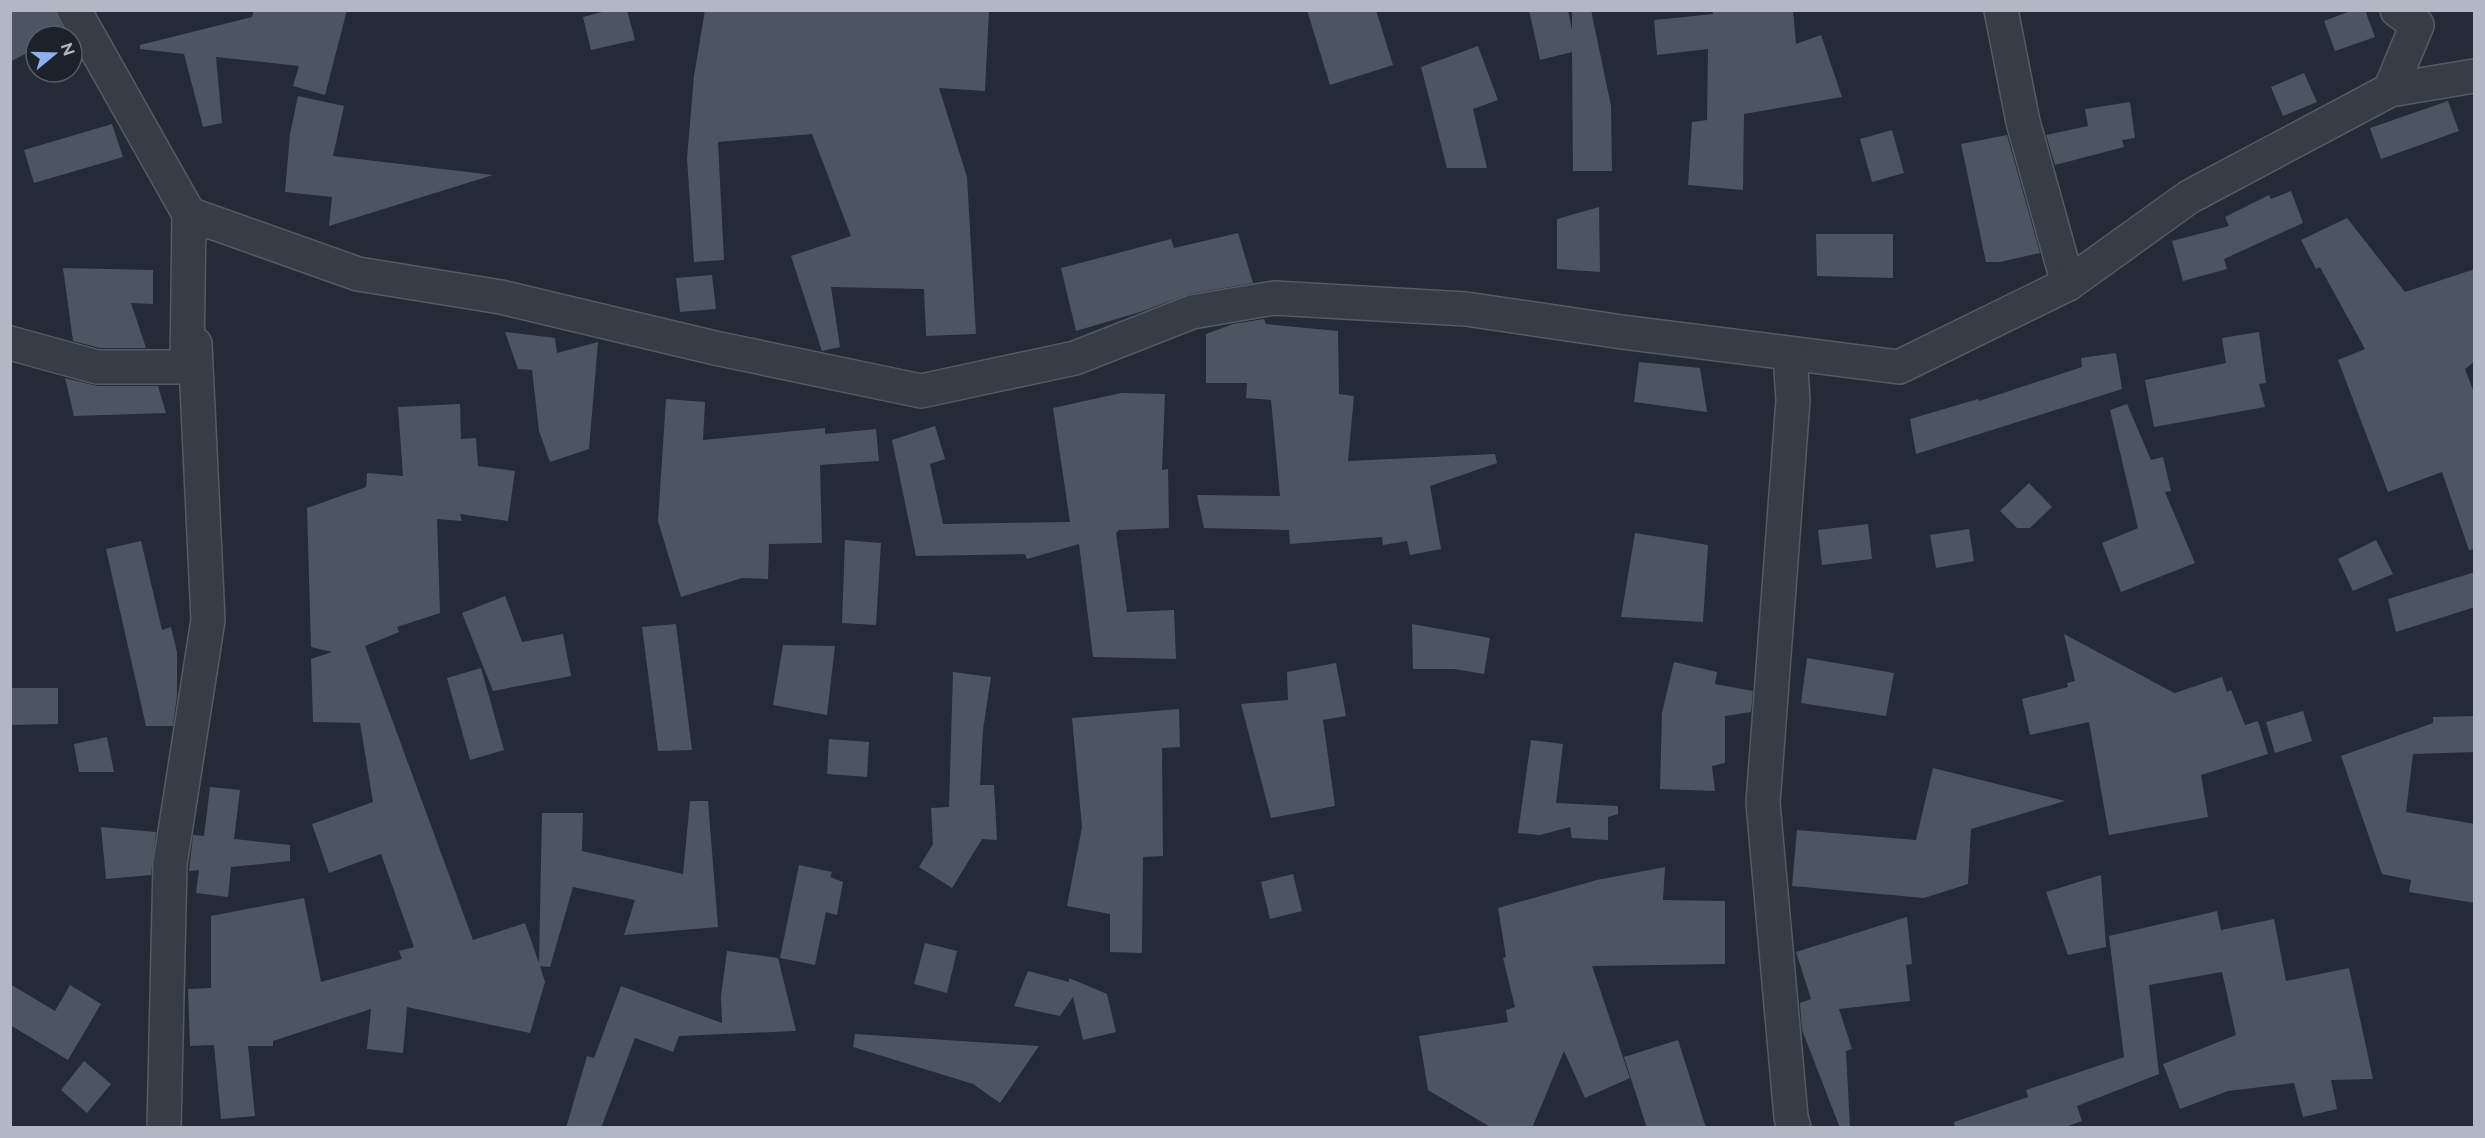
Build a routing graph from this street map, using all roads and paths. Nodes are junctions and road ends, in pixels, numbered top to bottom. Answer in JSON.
{"nodes":[{"id":1,"x":74,"y":10,"type":"edge"},
{"id":2,"x":2001,"y":10,"type":"edge"},
{"id":3,"x":2397,"y":10,"type":"edge"},
{"id":4,"x":2475,"y":76,"type":"edge"},
{"id":5,"x":2390,"y":90,"type":"junction"},
{"id":6,"x":189,"y":214,"type":"junction"},
{"id":7,"x":2068,"y":284,"type":"junction"},
{"id":8,"x":10,"y":343,"type":"edge"},
{"id":9,"x":1790,"y":355,"type":"junction"},
{"id":10,"x":164,"y":1128,"type":"edge"},
{"id":11,"x":1794,"y":1128,"type":"edge"}],
"edges":[{"from":1,"to":6,"type":"street"},
{"from":2,"to":7,"type":"street"},
{"from":3,"to":5,"type":"street"},
{"from":4,"to":5,"type":"street"},
{"from":5,"to":7,"type":"street"},
{"from":6,"to":8,"type":"street"},
{"from":6,"to":9,"type":"street"},
{"from":6,"to":10,"type":"street"},
{"from":7,"to":9,"type":"street"},
{"from":9,"to":11,"type":"street"}]}
